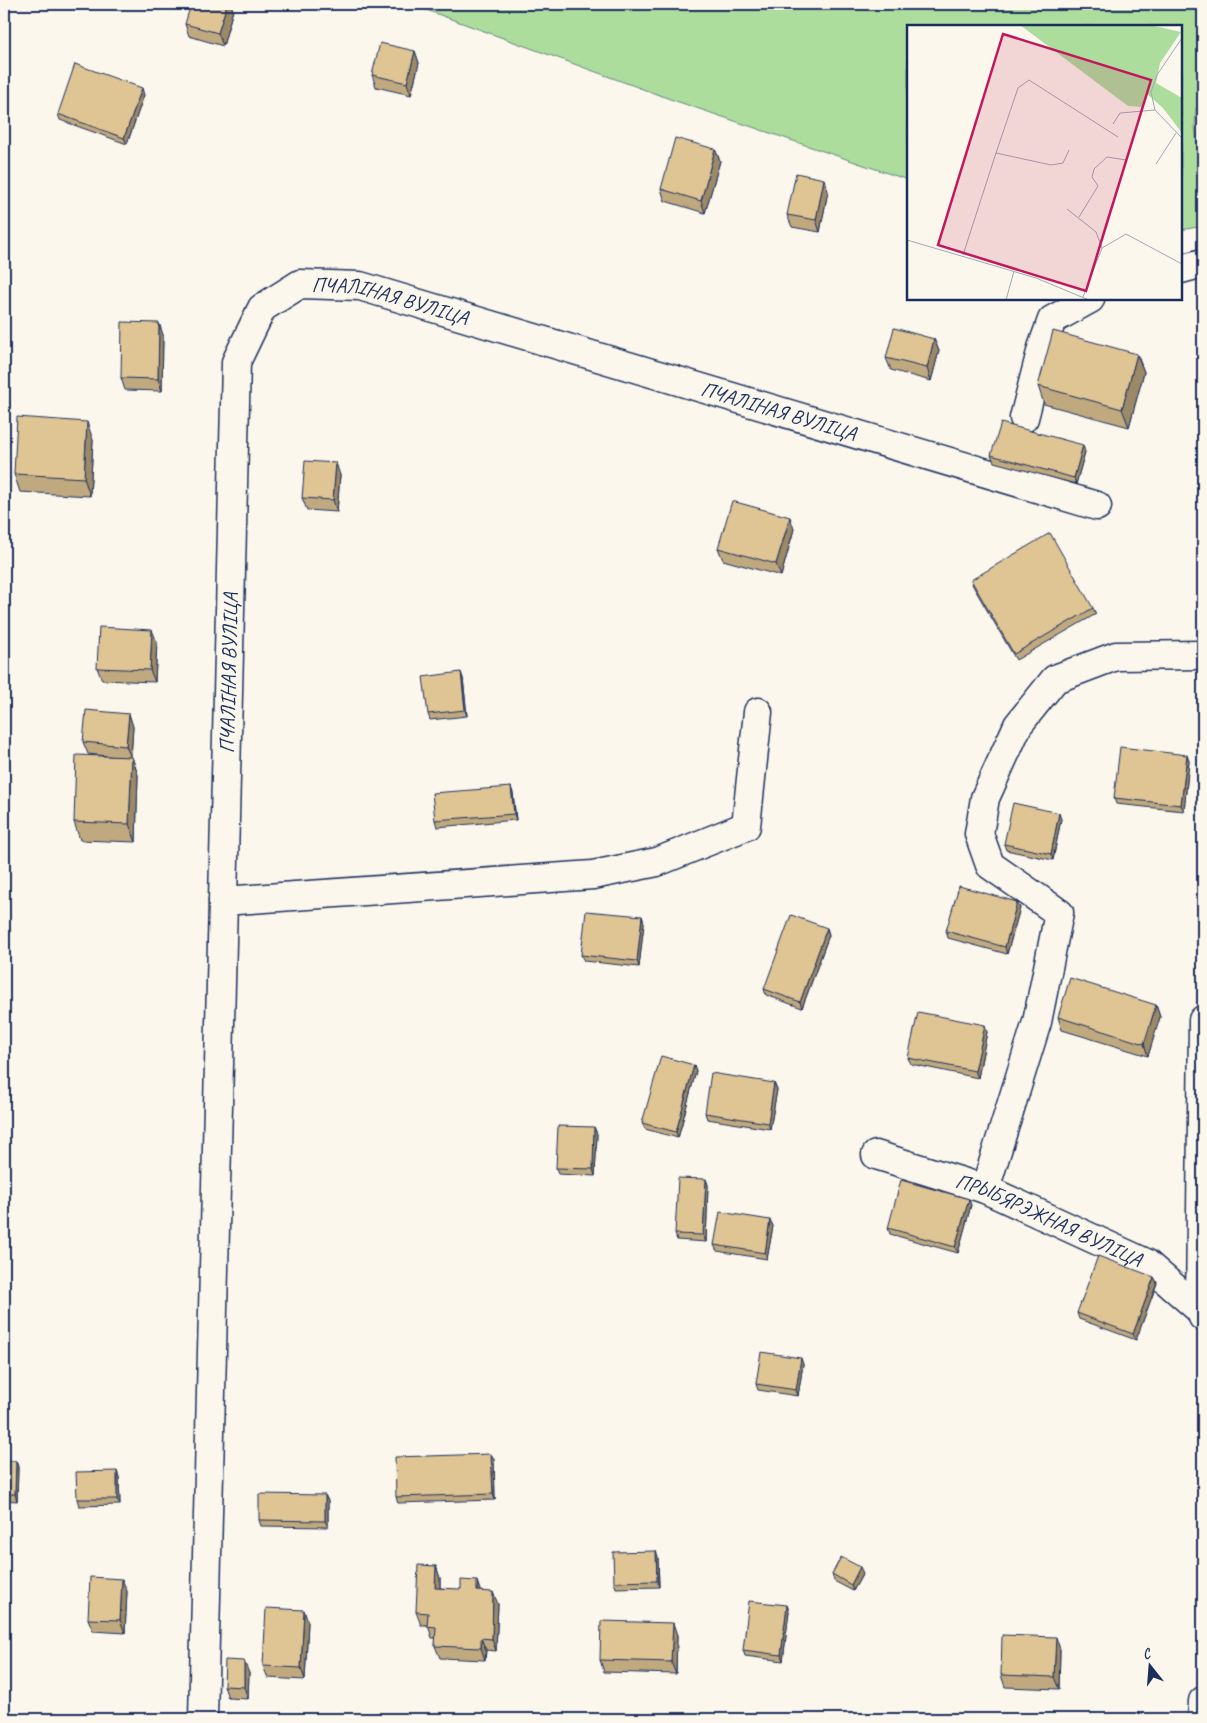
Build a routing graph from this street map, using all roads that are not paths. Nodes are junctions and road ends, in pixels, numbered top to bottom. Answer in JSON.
{"nodes":[{"id":1,"x":1203,"y":263,"type":"edge"},
{"id":2,"x":1182,"y":269,"type":"edge"},
{"id":3,"x":1088,"y":300,"type":"edge"},
{"id":4,"x":1024,"y":418,"type":"dead end"},
{"id":5,"x":1097,"y":506,"type":"dead end"},
{"id":6,"x":1203,"y":655,"type":"edge"},
{"id":7,"x":758,"y":712,"type":"dead end"},
{"id":8,"x":223,"y":900,"type":"junction"},
{"id":9,"x":1203,"y":1020,"type":"edge"},
{"id":10,"x":876,"y":1155,"type":"dead end"},
{"id":11,"x":985,"y":1189,"type":"junction"},
{"id":12,"x":1202,"y":1314,"type":"edge"},
{"id":13,"x":1203,"y":1701,"type":"edge"},
{"id":14,"x":203,"y":1719,"type":"edge"},
{"id":15,"x":1202,"y":1719,"type":"edge"}],
"edges":[{"from":1,"to":2,"type":"street"},
{"from":3,"to":4,"type":"street"},
{"from":5,"to":8,"type":"street","name":"ПЧАЛІНАЯ ВУЛІЦА"},
{"from":6,"to":11,"type":"street"},
{"from":7,"to":8,"type":"street"},
{"from":8,"to":14,"type":"street","name":"ПЧАЛІНАЯ ВУЛІЦА"},
{"from":9,"to":12,"type":"street"},
{"from":10,"to":11,"type":"street","name":"ПРЫБЯРЭЖНАЯ ВУЛІЦА"},
{"from":11,"to":12,"type":"street","name":"ПРЫБЯРЭЖНАЯ ВУЛІЦА"},
{"from":13,"to":15,"type":"street"}]}
